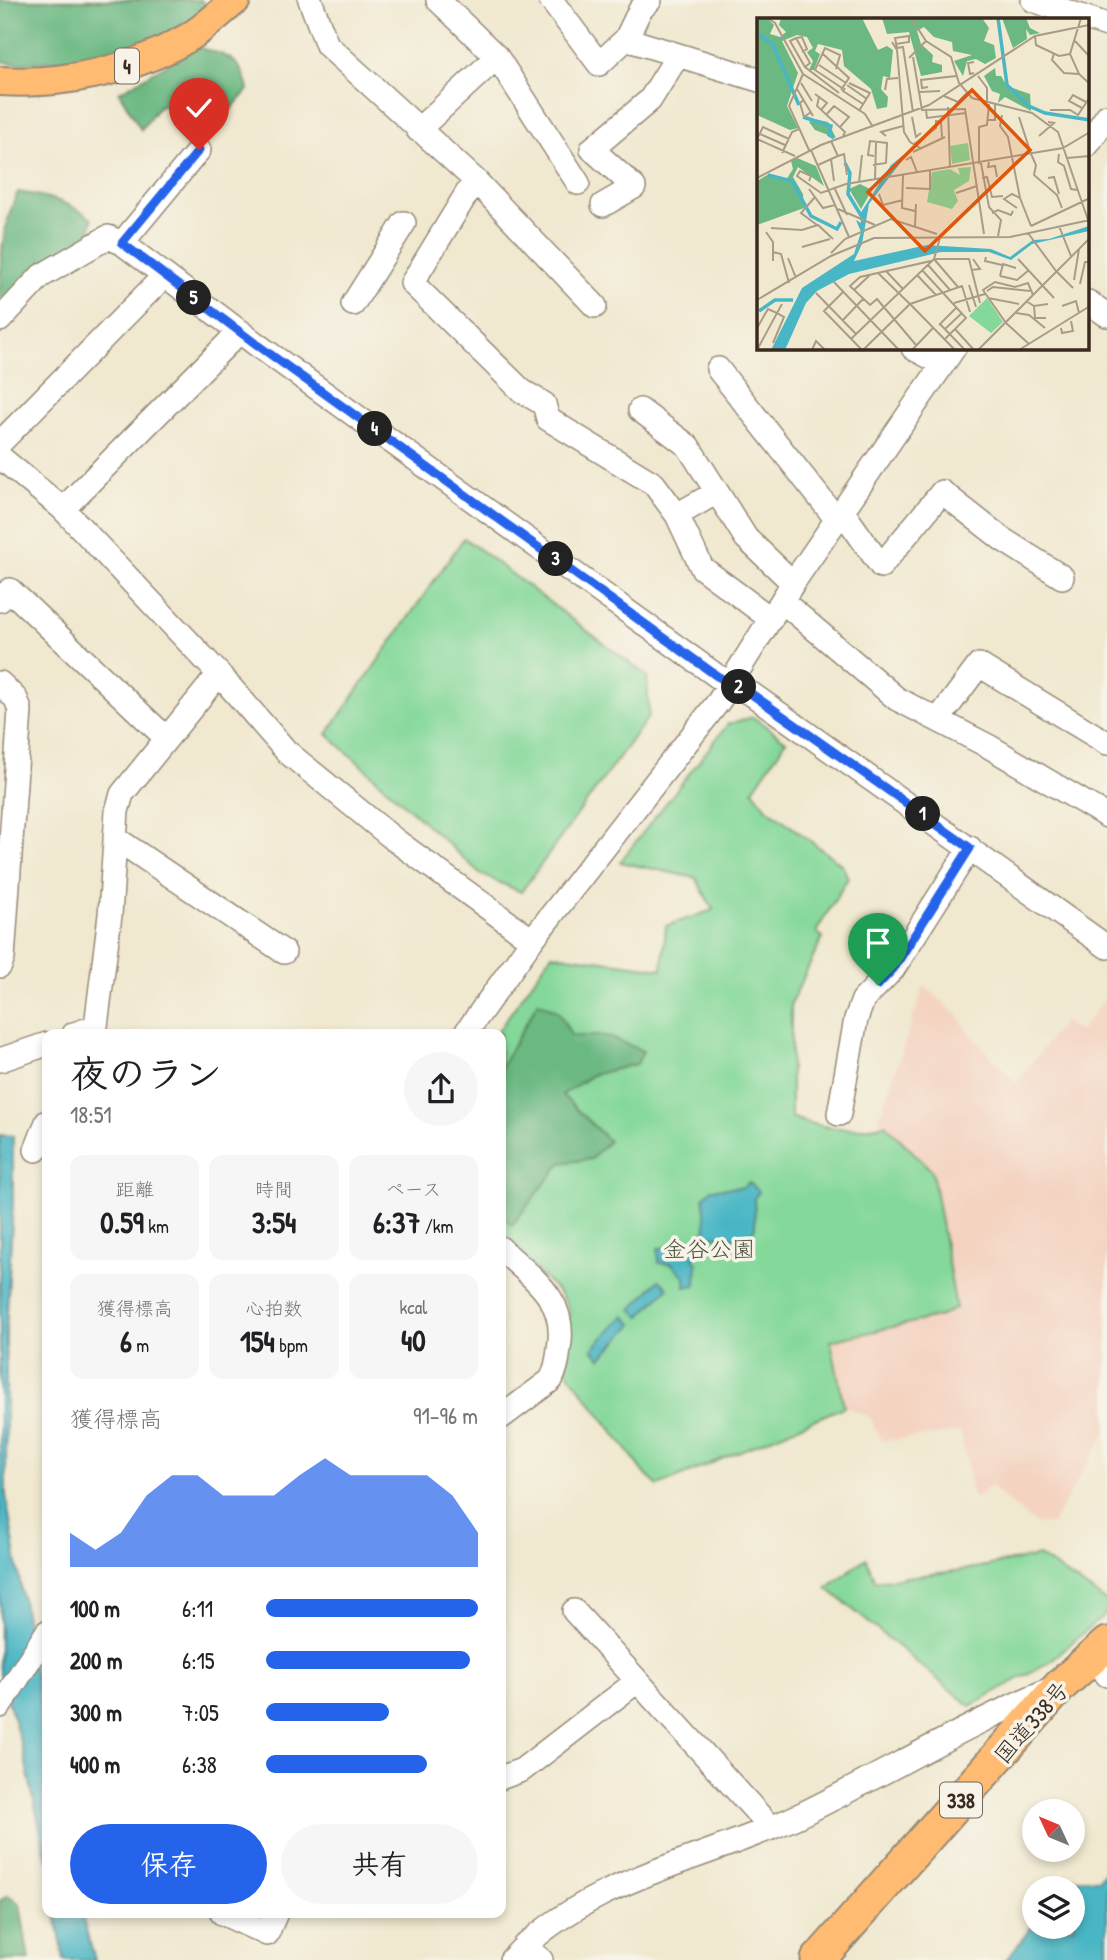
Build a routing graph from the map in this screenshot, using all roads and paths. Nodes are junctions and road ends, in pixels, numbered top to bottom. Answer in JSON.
{"nodes":[{"id":1,"x":236,"y":0,"type":"edge"},
{"id":2,"x":310,"y":0,"type":"edge"},
{"id":3,"x":438,"y":0,"type":"edge"},
{"id":4,"x":551,"y":0,"type":"edge"},
{"id":5,"x":650,"y":0,"type":"edge"},
{"id":6,"x":1033,"y":0,"type":"edge"},
{"id":7,"x":1086,"y":18,"type":"edge"},
{"id":8,"x":1090,"y":19,"type":"edge"},
{"id":9,"x":1107,"y":25,"type":"edge"},
{"id":10,"x":626,"y":39,"type":"junction"},
{"id":11,"x":678,"y":55,"type":"junction"},
{"id":12,"x":497,"y":57,"type":"junction"},
{"id":13,"x":757,"y":78,"type":"edge"},
{"id":14,"x":0,"y":81,"type":"edge"},
{"id":15,"x":1107,"y":116,"type":"edge"},
{"id":16,"x":418,"y":130,"type":"junction"},
{"id":17,"x":1090,"y":141,"type":"edge"},
{"id":18,"x":199,"y":150,"type":"dead end"},
{"id":19,"x":475,"y":180,"type":"junction"},
{"id":20,"x":578,"y":183,"type":"dead end"},
{"id":21,"x":603,"y":205,"type":"dead end"},
{"id":22,"x":404,"y":223,"type":"dead end"},
{"id":23,"x":122,"y":243,"type":"junction"},
{"id":24,"x":379,"y":263,"type":"junction"},
{"id":25,"x":164,"y":276,"type":"junction"},
{"id":26,"x":412,"y":283,"type":"junction"},
{"id":27,"x":1090,"y":303,"type":"edge"},
{"id":28,"x":353,"y":304,"type":"dead end"},
{"id":29,"x":595,"y":306,"type":"dead end"},
{"id":30,"x":1107,"y":315,"type":"edge"},
{"id":31,"x":0,"y":320,"type":"edge"},
{"id":32,"x":240,"y":331,"type":"junction"},
{"id":33,"x":922,"y":350,"type":"edge"},
{"id":34,"x":948,"y":356,"type":"edge"},
{"id":35,"x":718,"y":369,"type":"dead end"},
{"id":36,"x":640,"y":410,"type":"dead end"},
{"id":37,"x":0,"y":443,"type":"edge"},
{"id":38,"x":0,"y":457,"type":"edge"},
{"id":39,"x":716,"y":492,"type":"junction"},
{"id":40,"x":63,"y":509,"type":"junction"},
{"id":41,"x":677,"y":516,"type":"junction"},
{"id":42,"x":840,"y":516,"type":"junction"},
{"id":43,"x":1062,"y":577,"type":"dead end"},
{"id":44,"x":0,"y":600,"type":"edge"},
{"id":45,"x":782,"y":601,"type":"junction"},
{"id":46,"x":219,"y":674,"type":"junction"},
{"id":47,"x":0,"y":683,"type":"edge"},
{"id":48,"x":732,"y":683,"type":"junction"},
{"id":49,"x":938,"y":720,"type":"junction"},
{"id":50,"x":166,"y":738,"type":"junction"},
{"id":51,"x":1107,"y":743,"type":"edge"},
{"id":52,"x":1107,"y":816,"type":"edge"},
{"id":53,"x":115,"y":838,"type":"junction"},
{"id":54,"x":970,"y":848,"type":"junction"},
{"id":55,"x":532,"y":940,"type":"junction"},
{"id":56,"x":1107,"y":947,"type":"edge"},
{"id":57,"x":284,"y":952,"type":"dead end"},
{"id":58,"x":0,"y":966,"type":"edge"},
{"id":59,"x":89,"y":1029,"type":"edge"},
{"id":60,"x":469,"y":1029,"type":"edge"},
{"id":61,"x":42,"y":1046,"type":"edge"},
{"id":62,"x":0,"y":1060,"type":"edge"},
{"id":63,"x":839,"y":1114,"type":"dead end"},
{"id":64,"x":42,"y":1135,"type":"edge"},
{"id":65,"x":36,"y":1150,"type":"dead end"},
{"id":66,"x":506,"y":1254,"type":"edge"},
{"id":67,"x":506,"y":1414,"type":"edge"},
{"id":68,"x":574,"y":1611,"type":"dead end"},
{"id":69,"x":42,"y":1640,"type":"edge"},
{"id":70,"x":1103,"y":1658,"type":"edge"},
{"id":71,"x":636,"y":1682,"type":"junction"},
{"id":72,"x":1061,"y":1685,"type":"junction"},
{"id":73,"x":0,"y":1706,"type":"edge"},
{"id":74,"x":506,"y":1776,"type":"edge"},
{"id":75,"x":771,"y":1828,"type":"junction"},
{"id":76,"x":233,"y":1918,"type":"edge"},
{"id":77,"x":274,"y":1918,"type":"edge"},
{"id":78,"x":525,"y":1955,"type":"edge"},
{"id":79,"x":818,"y":1960,"type":"edge"}],
"edges":[{"from":1,"to":14,"type":"main road","number":"4"},
{"from":2,"to":16,"type":"street"},
{"from":3,"to":12,"type":"street"},
{"from":4,"to":10,"type":"street"},
{"from":5,"to":10,"type":"street"},
{"from":6,"to":7,"type":"street"},
{"from":8,"to":9,"type":"street"},
{"from":10,"to":11,"type":"street"},
{"from":11,"to":13,"type":"street"},
{"from":11,"to":21,"type":"street"},
{"from":12,"to":16,"type":"street"},
{"from":12,"to":20,"type":"street"},
{"from":15,"to":17,"type":"street"},
{"from":16,"to":19,"type":"street"},
{"from":18,"to":23,"type":"street"},
{"from":19,"to":26,"type":"street"},
{"from":19,"to":29,"type":"street"},
{"from":22,"to":24,"type":"street"},
{"from":23,"to":25,"type":"street"},
{"from":23,"to":31,"type":"street"},
{"from":24,"to":26,"type":"street"},
{"from":24,"to":28,"type":"street"},
{"from":25,"to":32,"type":"street"},
{"from":25,"to":37,"type":"street"},
{"from":26,"to":41,"type":"street"},
{"from":27,"to":30,"type":"street"},
{"from":32,"to":40,"type":"street"},
{"from":32,"to":48,"type":"street"},
{"from":33,"to":34,"type":"street"},
{"from":34,"to":42,"type":"street"},
{"from":35,"to":42,"type":"street"},
{"from":36,"to":39,"type":"street"},
{"from":38,"to":40,"type":"street"},
{"from":39,"to":41,"type":"street"},
{"from":39,"to":45,"type":"street"},
{"from":40,"to":46,"type":"street"},
{"from":41,"to":45,"type":"street"},
{"from":42,"to":43,"type":"street"},
{"from":42,"to":45,"type":"street"},
{"from":44,"to":50,"type":"street"},
{"from":45,"to":48,"type":"street"},
{"from":45,"to":49,"type":"street"},
{"from":46,"to":50,"type":"street"},
{"from":46,"to":55,"type":"street"},
{"from":47,"to":58,"type":"street"},
{"from":48,"to":54,"type":"street"},
{"from":48,"to":55,"type":"street"},
{"from":49,"to":51,"type":"street"},
{"from":49,"to":52,"type":"street"},
{"from":50,"to":53,"type":"street"},
{"from":53,"to":57,"type":"street"},
{"from":53,"to":59,"type":"street"},
{"from":54,"to":56,"type":"street"},
{"from":54,"to":63,"type":"street"},
{"from":55,"to":60,"type":"street"},
{"from":61,"to":62,"type":"street"},
{"from":64,"to":65,"type":"street"},
{"from":66,"to":67,"type":"street"},
{"from":68,"to":71,"type":"street"},
{"from":69,"to":73,"type":"street"},
{"from":70,"to":72,"type":"highway","name":"国道338号","number":"338"},
{"from":71,"to":74,"type":"street"},
{"from":71,"to":75,"type":"street"},
{"from":72,"to":75,"type":"street"},
{"from":72,"to":79,"type":"highway","name":"国道338号","number":"338"},
{"from":75,"to":78,"type":"street"},
{"from":76,"to":77,"type":"street"}]}
